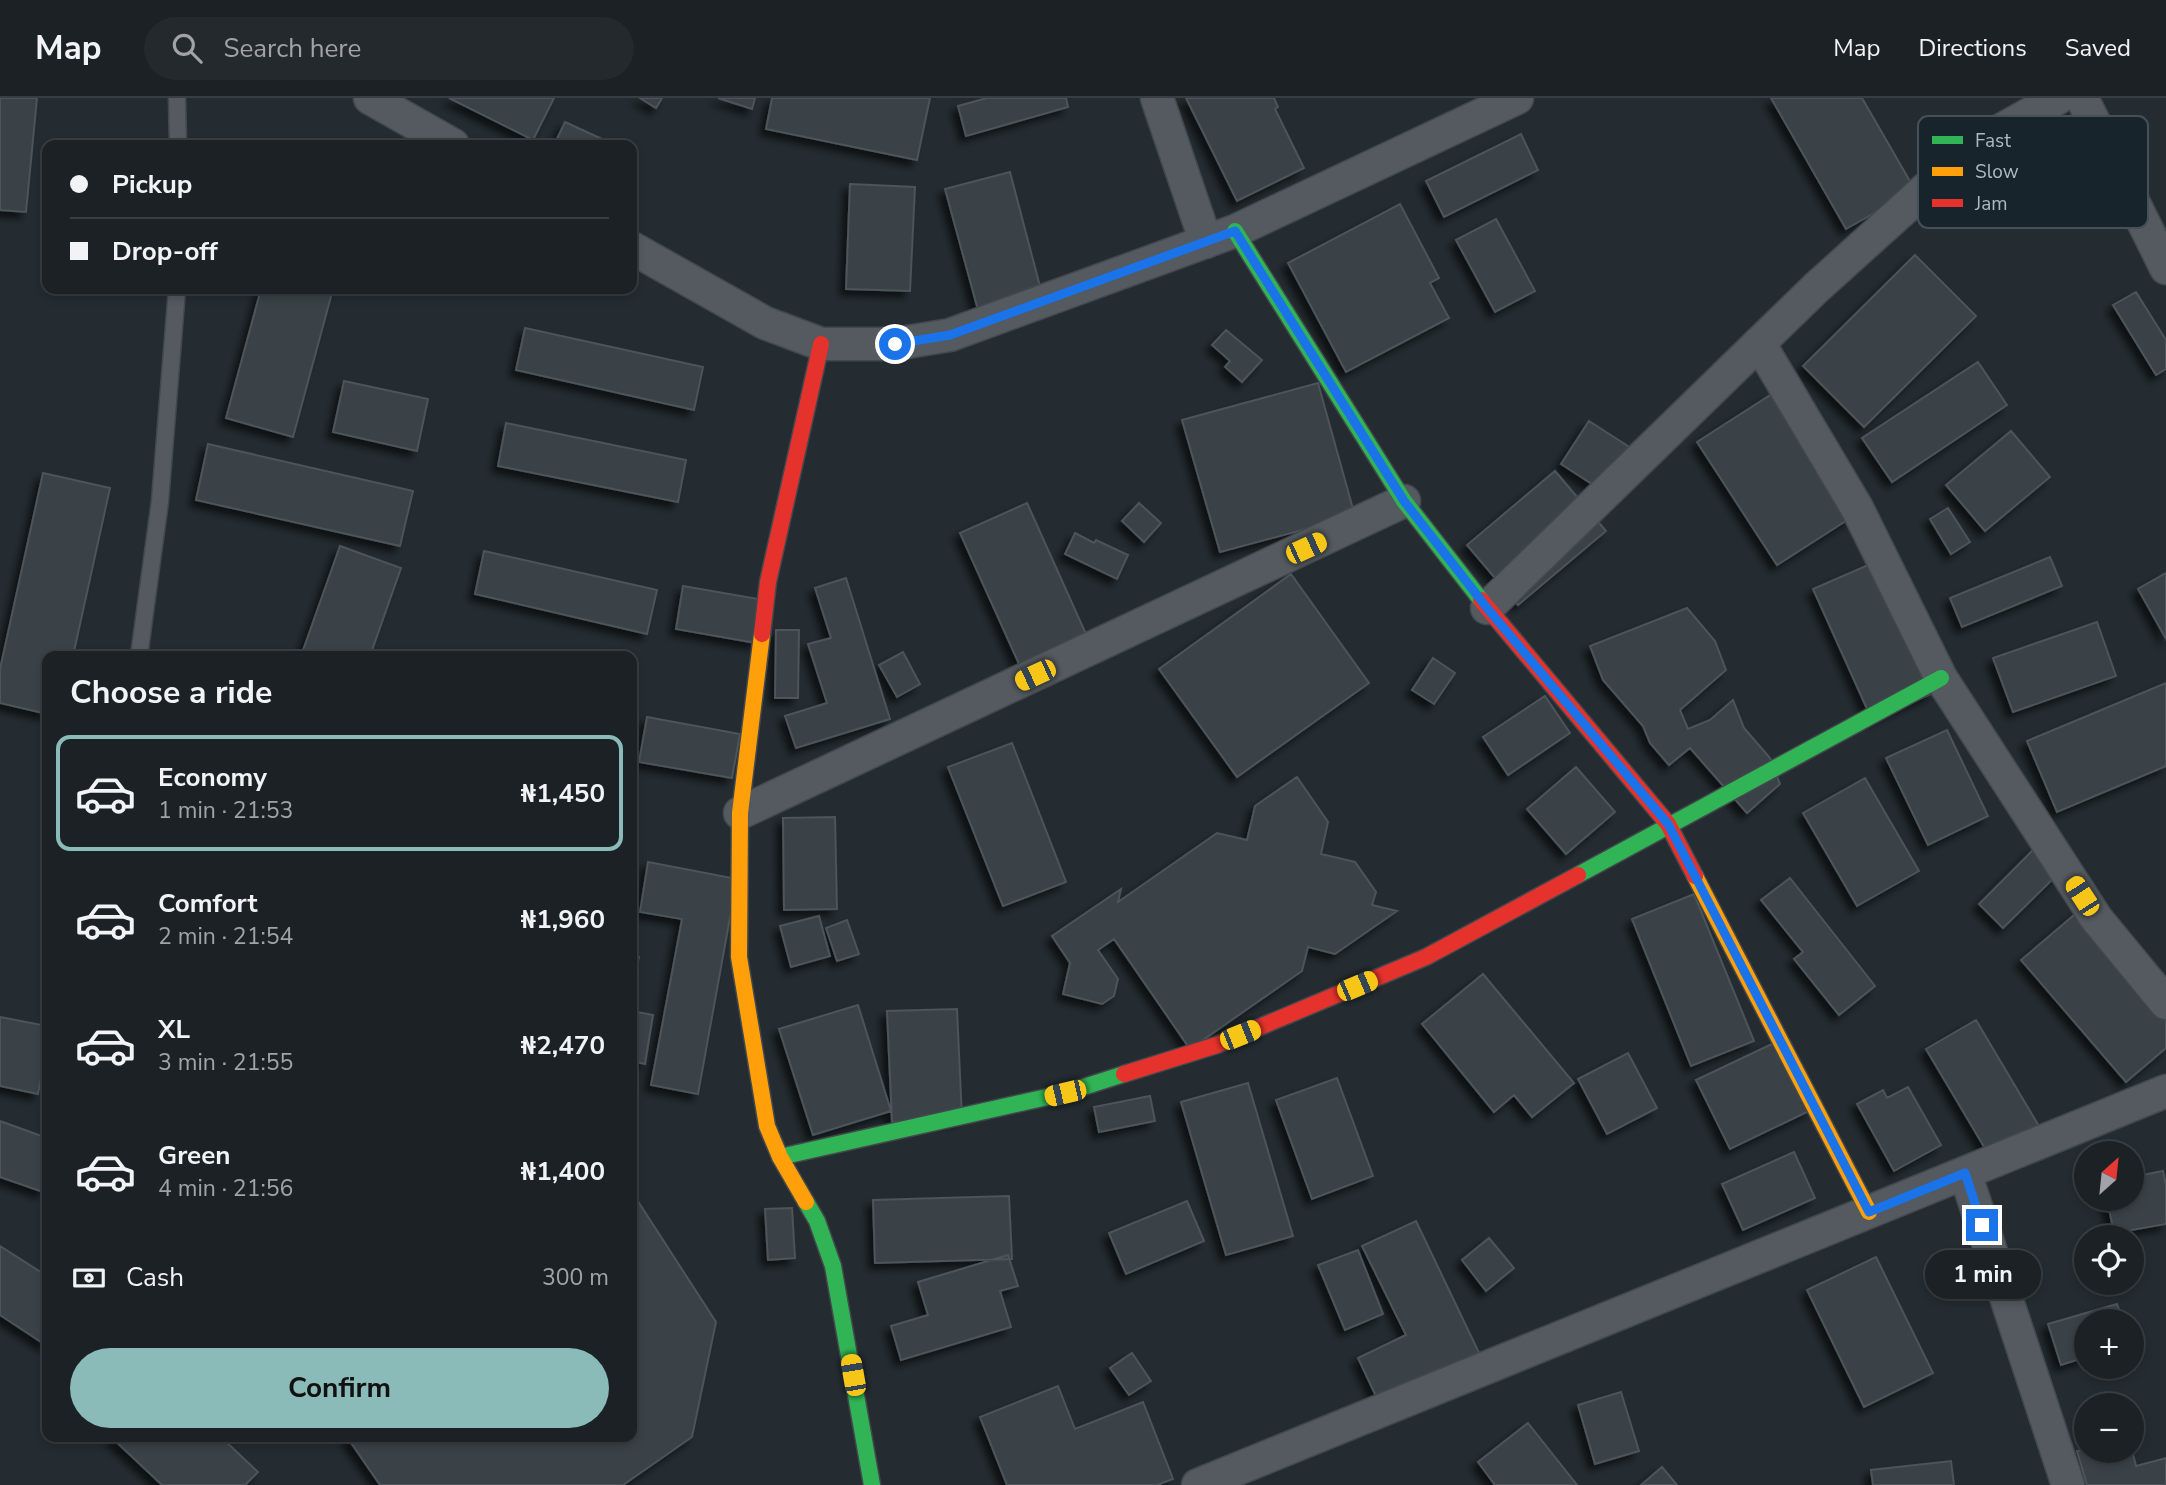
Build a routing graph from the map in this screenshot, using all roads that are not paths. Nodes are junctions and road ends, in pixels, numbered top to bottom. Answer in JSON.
{"nodes":[{"id":1,"x":177,"y":98,"type":"edge"},
{"id":2,"x":370,"y":98,"type":"edge"},
{"id":3,"x":1157,"y":98,"type":"edge"},
{"id":4,"x":1517,"y":98,"type":"edge"},
{"id":5,"x":2058,"y":98,"type":"edge"},
{"id":6,"x":2082,"y":98,"type":"edge"},
{"id":7,"x":2026,"y":116,"type":"edge"},
{"id":8,"x":2091,"y":116,"type":"edge"},
{"id":9,"x":178,"y":140,"type":"edge"},
{"id":10,"x":444,"y":140,"type":"edge"},
{"id":11,"x":1918,"y":196,"type":"edge"},
{"id":12,"x":2146,"y":228,"type":"edge"},
{"id":13,"x":1221,"y":237,"type":"junction"},
{"id":14,"x":637,"y":251,"type":"edge"},
{"id":15,"x":2166,"y":268,"type":"edge"},
{"id":16,"x":177,"y":294,"type":"edge"},
{"id":17,"x":1759,"y":343,"type":"junction"},
{"id":18,"x":821,"y":344,"type":"junction"},
{"id":19,"x":1404,"y":501,"type":"junction"},
{"id":20,"x":1487,"y":608,"type":"junction"},
{"id":21,"x":140,"y":651,"type":"edge"},
{"id":22,"x":1941,"y":678,"type":"junction"},
{"id":23,"x":740,"y":813,"type":"junction"},
{"id":24,"x":1668,"y":824,"type":"junction"},
{"id":25,"x":2166,"y":1003,"type":"edge"},
{"id":26,"x":2166,"y":1091,"type":"edge"},
{"id":27,"x":780,"y":1157,"type":"junction"},
{"id":28,"x":1965,"y":1173,"type":"junction"},
{"id":29,"x":1869,"y":1212,"type":"junction"},
{"id":30,"x":872,"y":1485,"type":"edge"},
{"id":31,"x":1198,"y":1485,"type":"edge"},
{"id":32,"x":2068,"y":1485,"type":"edge"}],
"edges":[{"from":1,"to":9,"type":"lane"},
{"from":2,"to":10,"type":"street"},
{"from":3,"to":13,"type":"street"},
{"from":4,"to":13,"type":"street"},
{"from":5,"to":7,"type":"street"},
{"from":6,"to":8,"type":"street"},
{"from":11,"to":17,"type":"street"},
{"from":12,"to":15,"type":"street"},
{"from":13,"to":18,"type":"street"},
{"from":13,"to":19,"type":"street"},
{"from":14,"to":18,"type":"street"},
{"from":16,"to":21,"type":"lane"},
{"from":17,"to":20,"type":"street"},
{"from":17,"to":22,"type":"street"},
{"from":18,"to":23,"type":"street"},
{"from":19,"to":20,"type":"street"},
{"from":19,"to":23,"type":"street"},
{"from":20,"to":24,"type":"street"},
{"from":22,"to":24,"type":"street"},
{"from":22,"to":25,"type":"street"},
{"from":23,"to":27,"type":"street"},
{"from":24,"to":27,"type":"street"},
{"from":24,"to":29,"type":"street"},
{"from":26,"to":28,"type":"street"},
{"from":27,"to":30,"type":"street"},
{"from":28,"to":29,"type":"street"},
{"from":28,"to":32,"type":"street"},
{"from":29,"to":31,"type":"street"}]}
